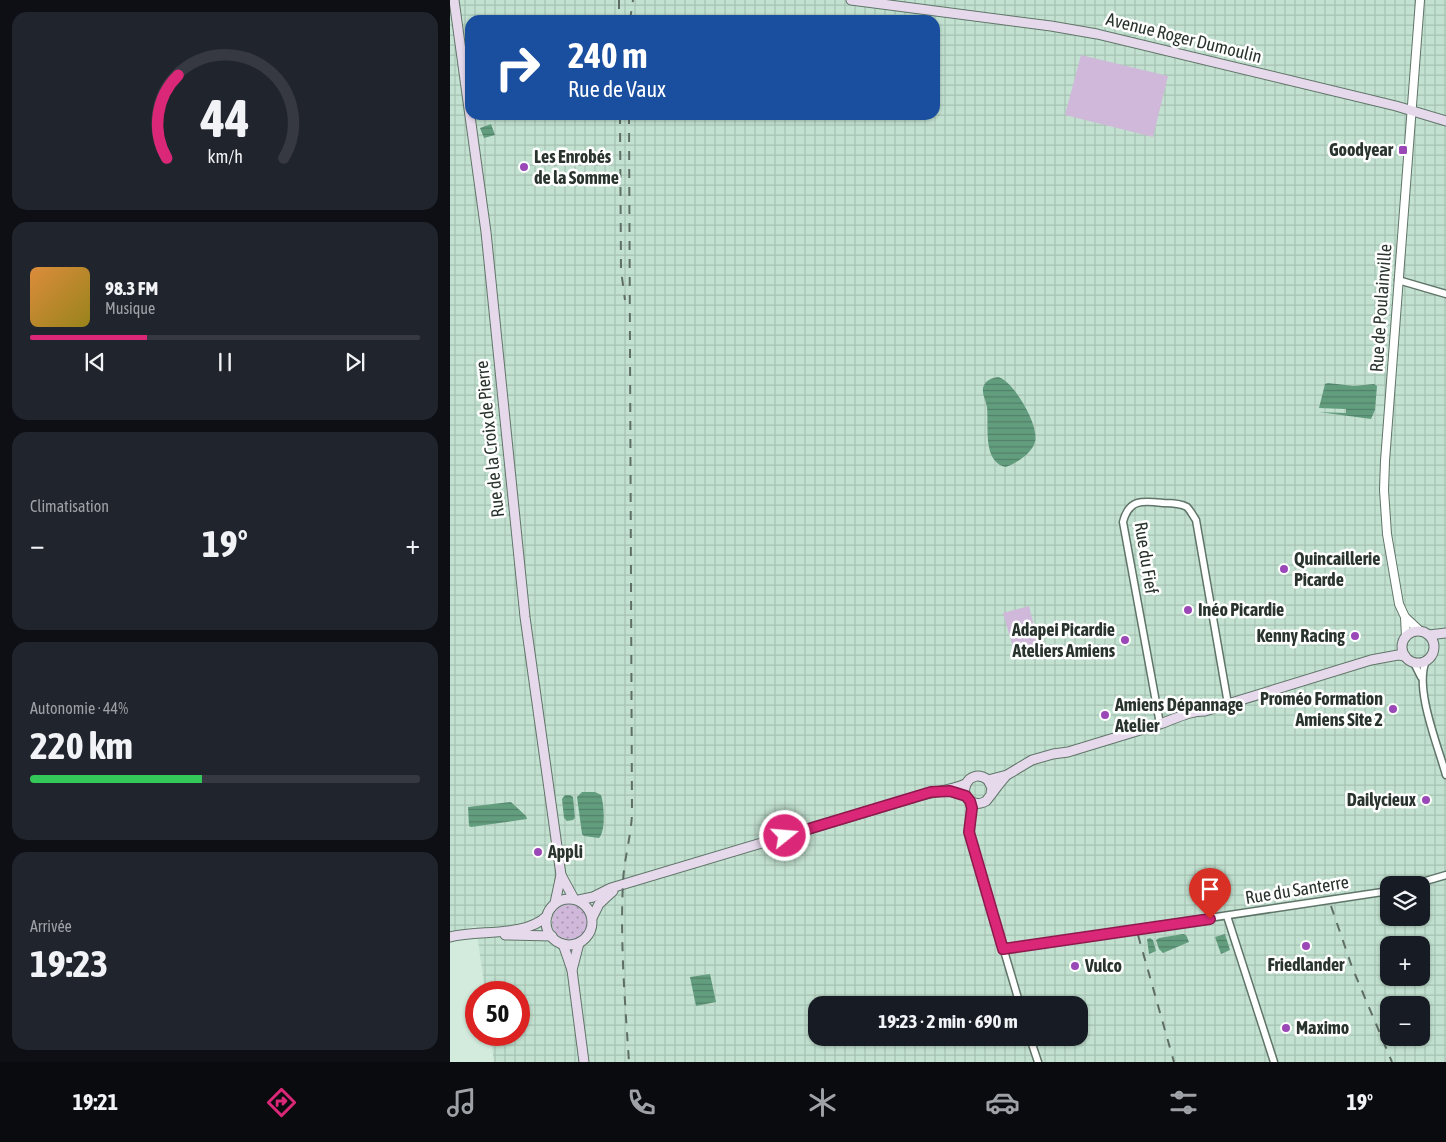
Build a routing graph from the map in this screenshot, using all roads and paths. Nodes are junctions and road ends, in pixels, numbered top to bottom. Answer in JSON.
{"nodes":[{"id":1,"x":454,"y":0,"type":"edge"},
{"id":2,"x":851,"y":0,"type":"edge"},
{"id":3,"x":1420,"y":0,"type":"edge"},
{"id":4,"x":465,"y":80,"type":"edge"},
{"id":5,"x":1411,"y":112,"type":"junction"},
{"id":6,"x":471,"y":120,"type":"edge"},
{"id":7,"x":1446,"y":121,"type":"edge"},
{"id":8,"x":1398,"y":280,"type":"junction"},
{"id":9,"x":1446,"y":294,"type":"edge"},
{"id":10,"x":1405,"y":617,"type":"junction"},
{"id":11,"x":1425,"y":633,"type":"junction"},
{"id":12,"x":1446,"y":633,"type":"edge"},
{"id":13,"x":1446,"y":638,"type":"edge"},
{"id":14,"x":1404,"y":640,"type":"junction"},
{"id":15,"x":1434,"y":650,"type":"junction"},
{"id":16,"x":1405,"y":656,"type":"junction"},
{"id":17,"x":1371,"y":660,"type":"junction"},
{"id":18,"x":1414,"y":662,"type":"junction"},
{"id":19,"x":1426,"y":662,"type":"junction"},
{"id":20,"x":1422,"y":679,"type":"junction"},
{"id":21,"x":1228,"y":704,"type":"junction"},
{"id":22,"x":1160,"y":724,"type":"junction"},
{"id":23,"x":1007,"y":775,"type":"junction"},
{"id":24,"x":1446,"y":775,"type":"edge"},
{"id":25,"x":988,"y":780,"type":"junction"},
{"id":26,"x":965,"y":784,"type":"junction"},
{"id":27,"x":950,"y":791,"type":"junction"},
{"id":28,"x":991,"y":793,"type":"junction"},
{"id":29,"x":968,"y":799,"type":"junction"},
{"id":30,"x":980,"y":803,"type":"junction"},
{"id":31,"x":971,"y":820,"type":"junction"},
{"id":32,"x":561,"y":875,"type":"junction"},
{"id":33,"x":1446,"y":875,"type":"edge"},
{"id":34,"x":1430,"y":880,"type":"edge"},
{"id":35,"x":618,"y":888,"type":"junction"},
{"id":36,"x":1380,"y":892,"type":"edge"},
{"id":37,"x":576,"y":900,"type":"junction"},
{"id":38,"x":555,"y":903,"type":"junction"},
{"id":39,"x":547,"y":916,"type":"junction"},
{"id":40,"x":1227,"y":916,"type":"junction"},
{"id":41,"x":592,"y":918,"type":"junction"},
{"id":42,"x":492,"y":932,"type":"junction"},
{"id":43,"x":552,"y":936,"type":"junction"},
{"id":44,"x":450,"y":937,"type":"edge"},
{"id":45,"x":579,"y":943,"type":"junction"},
{"id":46,"x":563,"y":944,"type":"junction"},
{"id":47,"x":1003,"y":949,"type":"junction"},
{"id":48,"x":572,"y":970,"type":"junction"},
{"id":49,"x":1017,"y":996,"type":"edge"},
{"id":50,"x":1033,"y":1046,"type":"edge"},
{"id":51,"x":584,"y":1062,"type":"edge"},
{"id":52,"x":1038,"y":1062,"type":"edge"},
{"id":53,"x":1274,"y":1062,"type":"edge"}],
"edges":[{"from":1,"to":4,"type":"main road","name":"Rue de la Croix de Pierre"},
{"from":2,"to":5,"type":"main road","name":"Avenue Roger Dumoulin"},
{"from":3,"to":5,"type":"street","name":"Rue de Poulainville"},
{"from":5,"to":7,"type":"main road","name":"Avenue Roger Dumoulin"},
{"from":5,"to":8,"type":"street","name":"Rue de Poulainville"},
{"from":6,"to":32,"type":"main road","name":"Rue de la Croix de Pierre"},
{"from":8,"to":9,"type":"street"},
{"from":8,"to":10,"type":"street","name":"Rue de Poulainville"},
{"from":10,"to":11,"type":"street","name":"Rue de Poulainville"},
{"from":10,"to":14,"type":"street","name":"Rue de Poulainville"},
{"from":11,"to":12,"type":"main road"},
{"from":11,"to":14,"type":"main road"},
{"from":11,"to":15,"type":"main road"},
{"from":13,"to":15,"type":"main road"},
{"from":14,"to":16,"type":"main road"},
{"from":14,"to":17,"type":"main road"},
{"from":15,"to":19,"type":"main road"},
{"from":16,"to":17,"type":"main road"},
{"from":16,"to":18,"type":"main road"},
{"from":17,"to":21,"type":"main road"},
{"from":18,"to":19,"type":"main road"},
{"from":18,"to":20,"type":"street"},
{"from":19,"to":20,"type":"street"},
{"from":20,"to":24,"type":"street"},
{"from":21,"to":22,"type":"main road"},
{"from":21,"to":22,"type":"street","name":"Rue du Fief"},
{"from":22,"to":23,"type":"main road"},
{"from":23,"to":25,"type":"main road"},
{"from":23,"to":28,"type":"main road"},
{"from":25,"to":26,"type":"main road"},
{"from":25,"to":28,"type":"main road"},
{"from":26,"to":27,"type":"main road"},
{"from":26,"to":29,"type":"main road"},
{"from":27,"to":29,"type":"main road"},
{"from":27,"to":35,"type":"main road"},
{"from":28,"to":30,"type":"main road"},
{"from":29,"to":30,"type":"main road"},
{"from":29,"to":31,"type":"street"},
{"from":30,"to":31,"type":"street"},
{"from":31,"to":47,"type":"street"},
{"from":32,"to":37,"type":"main road","name":"Rue de la Croix de Pierre"},
{"from":32,"to":38,"type":"main road","name":"Rue de la Croix de Pierre"},
{"from":33,"to":34,"type":"street"},
{"from":35,"to":37,"type":"main road"},
{"from":35,"to":41,"type":"main road"},
{"from":36,"to":40,"type":"street","name":"Rue du Santerre"},
{"from":37,"to":38,"type":"main road"},
{"from":37,"to":41,"type":"main road"},
{"from":38,"to":39,"type":"main road"},
{"from":39,"to":42,"type":"main road"},
{"from":39,"to":43,"type":"main road"},
{"from":40,"to":47,"type":"street","name":"Rue du Santerre"},
{"from":40,"to":53,"type":"street"},
{"from":41,"to":45,"type":"main road"},
{"from":42,"to":43,"type":"main road"},
{"from":42,"to":44,"type":"main road"},
{"from":43,"to":46,"type":"main road"},
{"from":45,"to":46,"type":"main road"},
{"from":45,"to":48,"type":"main road"},
{"from":46,"to":48,"type":"main road"},
{"from":47,"to":49,"type":"street"},
{"from":48,"to":51,"type":"main road"},
{"from":50,"to":52,"type":"street"}]}
